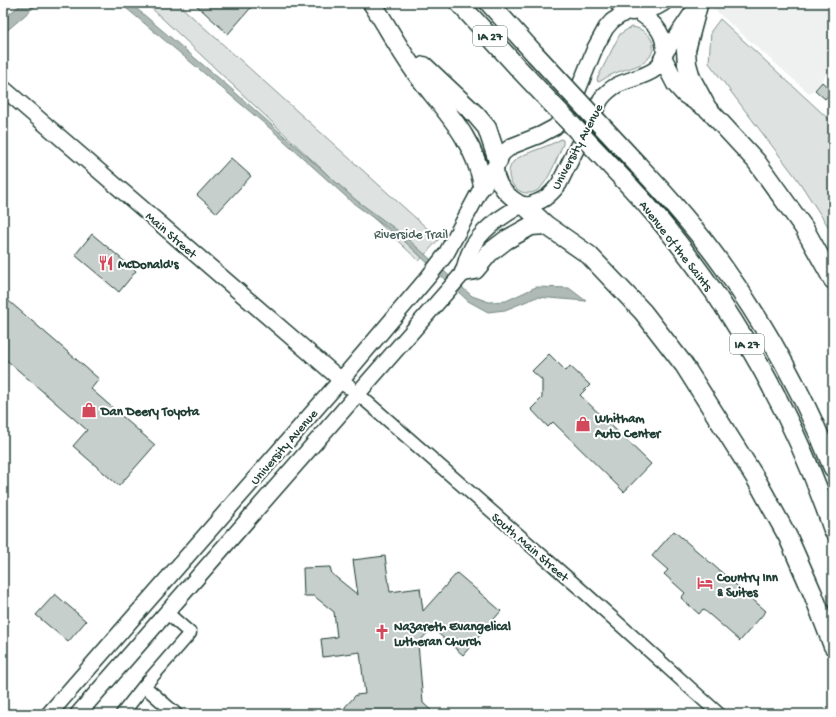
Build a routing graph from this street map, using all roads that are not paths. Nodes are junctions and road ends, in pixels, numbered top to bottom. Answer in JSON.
{"nodes":[{"id":1,"x":372,"y":3,"type":"edge"},
{"id":2,"x":459,"y":3,"type":"edge"},
{"id":3,"x":489,"y":3,"type":"edge"},
{"id":4,"x":664,"y":3,"type":"edge"},
{"id":5,"x":698,"y":4,"type":"edge"},
{"id":6,"x":630,"y":9,"type":"edge"},
{"id":7,"x":395,"y":38,"type":"junction"},
{"id":8,"x":664,"y":56,"type":"junction"},
{"id":9,"x":3,"y":88,"type":"edge"},
{"id":10,"x":708,"y":109,"type":"junction"},
{"id":11,"x":497,"y":163,"type":"junction"},
{"id":12,"x":483,"y":184,"type":"junction"},
{"id":13,"x":524,"y":205,"type":"junction"},
{"id":14,"x":546,"y":226,"type":"junction"},
{"id":15,"x":464,"y":272,"type":"junction"},
{"id":16,"x":833,"y":280,"type":"edge"},
{"id":17,"x":341,"y":380,"type":"junction"},
{"id":18,"x":358,"y":394,"type":"junction"},
{"id":19,"x":833,"y":468,"type":"edge"},
{"id":20,"x":833,"y":530,"type":"edge"},
{"id":21,"x":167,"y":612,"type":"junction"},
{"id":22,"x":833,"y":646,"type":"edge"},
{"id":23,"x":144,"y":686,"type":"junction"},
{"id":24,"x":169,"y":712,"type":"edge"},
{"id":25,"x":49,"y":714,"type":"edge"},
{"id":26,"x":78,"y":714,"type":"edge"},
{"id":27,"x":122,"y":714,"type":"edge"},
{"id":28,"x":719,"y":714,"type":"edge"}],
"edges":[{"from":1,"to":7,"type":"highway"},
{"from":2,"to":20,"type":"highway","name":"Avenue of the Saints","number":"IA 27","bridge":true},
{"from":3,"to":19,"type":"highway","name":"Avenue of the Saints","number":"IA 27","bridge":true},
{"from":4,"to":6,"type":"main road","name":"University Avenue"},
{"from":5,"to":8,"type":"main road","name":"University Avenue"},
{"from":5,"to":10,"type":"highway"},
{"from":6,"to":8,"type":"main road"},
{"from":6,"to":11,"type":"main road","name":"University Avenue"},
{"from":7,"to":11,"type":"highway"},
{"from":7,"to":12,"type":"highway"},
{"from":8,"to":10,"type":"highway"},
{"from":8,"to":13,"type":"main road","name":"University Avenue"},
{"from":9,"to":17,"type":"main road","name":"Main Street"},
{"from":10,"to":16,"type":"highway"},
{"from":11,"to":12,"type":"main road","name":"University Avenue"},
{"from":11,"to":13,"type":"main road"},
{"from":12,"to":17,"type":"main road","name":"University Avenue"},
{"from":13,"to":14,"type":"highway"},
{"from":13,"to":15,"type":"main road","name":"University Avenue"},
{"from":14,"to":15,"type":"highway"},
{"from":14,"to":22,"type":"highway"},
{"from":15,"to":18,"type":"main road","name":"University Avenue"},
{"from":17,"to":18,"type":"main road","name":"South Main Street"},
{"from":17,"to":25,"type":"main road","name":"University Avenue"},
{"from":18,"to":21,"type":"main road","name":"University Avenue"},
{"from":18,"to":28,"type":"street","name":"South Main Street"},
{"from":21,"to":23,"type":"street"},
{"from":21,"to":26,"type":"main road","name":"University Avenue"},
{"from":23,"to":24,"type":"street"},
{"from":23,"to":27,"type":"street"}]}
